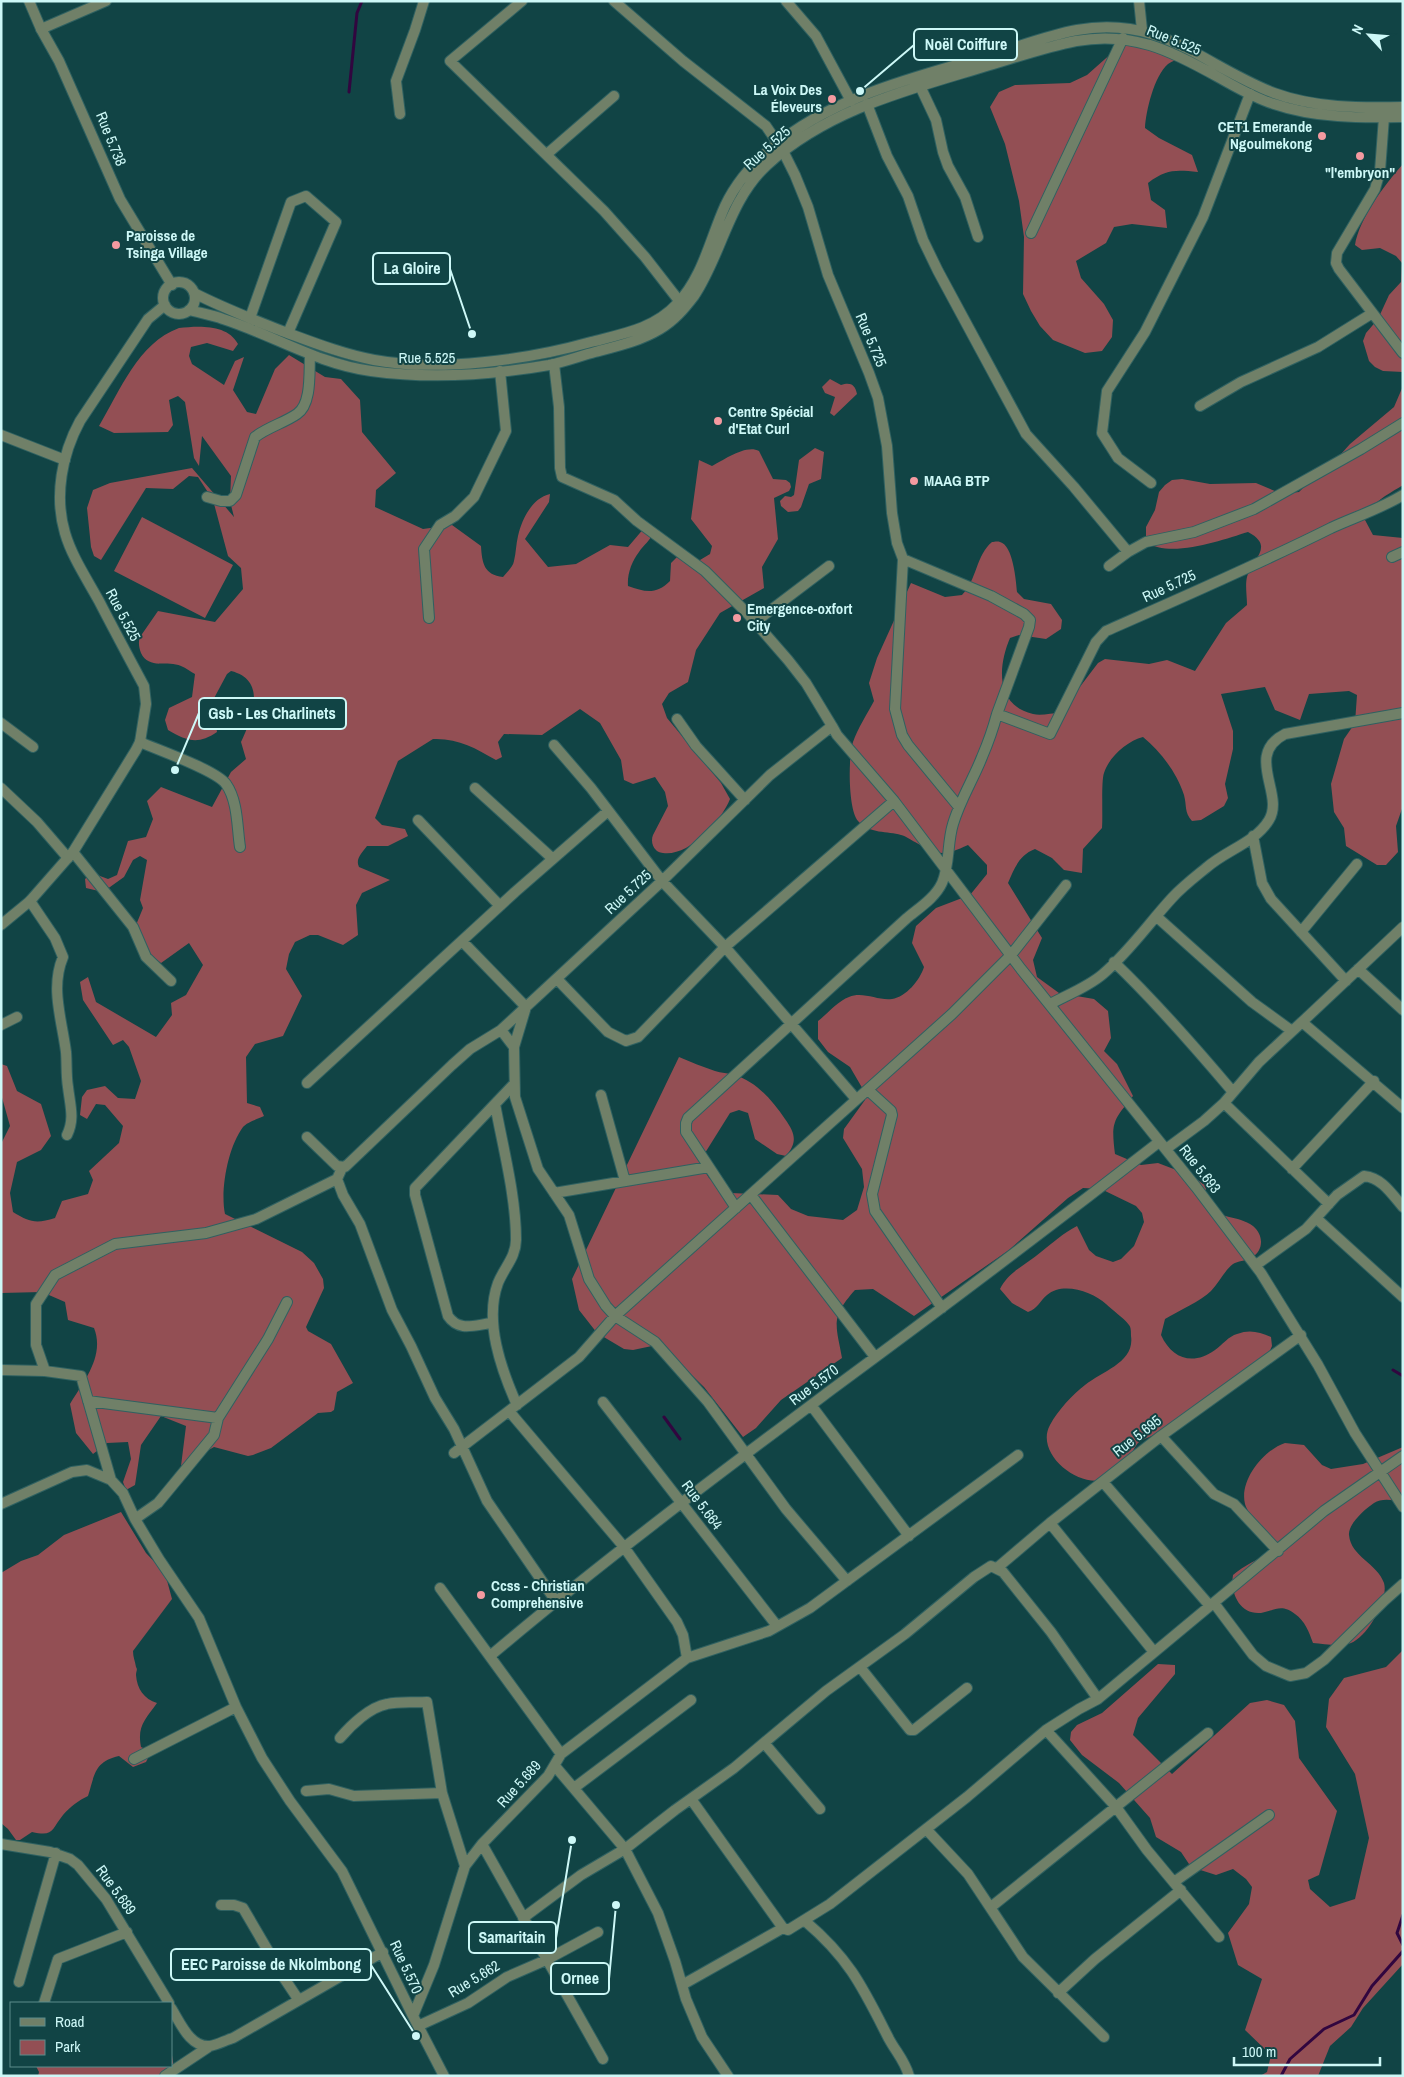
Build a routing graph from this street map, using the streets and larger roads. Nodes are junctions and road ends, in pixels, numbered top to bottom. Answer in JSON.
{"nodes":[{"id":1,"x":29,"y":1,"type":"edge"},
{"id":2,"x":106,"y":1,"type":"edge"},
{"id":3,"x":424,"y":1,"type":"edge"},
{"id":4,"x":522,"y":1,"type":"edge"},
{"id":5,"x":614,"y":1,"type":"edge"},
{"id":6,"x":786,"y":1,"type":"edge"},
{"id":7,"x":1139,"y":1,"type":"edge"},
{"id":8,"x":41,"y":29,"type":"junction"},
{"id":9,"x":1142,"y":30,"type":"junction"},
{"id":10,"x":1123,"y":38,"type":"junction"},
{"id":11,"x":920,"y":86,"type":"junction"},
{"id":12,"x":1250,"y":94,"type":"junction"},
{"id":13,"x":614,"y":96,"type":"dead end"},
{"id":14,"x":851,"y":101,"type":"junction"},
{"id":15,"x":867,"y":104,"type":"junction"},
{"id":16,"x":1403,"y":107,"type":"edge"},
{"id":17,"x":400,"y":114,"type":"dead end"},
{"id":18,"x":1384,"y":117,"type":"junction"},
{"id":19,"x":1403,"y":117,"type":"edge"},
{"id":20,"x":781,"y":147,"type":"junction"},
{"id":21,"x":547,"y":154,"type":"junction"},
{"id":22,"x":1031,"y":233,"type":"dead end"},
{"id":23,"x":978,"y":237,"type":"dead end"},
{"id":24,"x":172,"y":285,"type":"junction"},
{"id":25,"x":194,"y":293,"type":"junction"},
{"id":26,"x":680,"y":302,"type":"junction"},
{"id":27,"x":165,"y":305,"type":"junction"},
{"id":28,"x":190,"y":310,"type":"junction"},
{"id":29,"x":1371,"y":314,"type":"junction"},
{"id":30,"x":250,"y":318,"type":"junction"},
{"id":31,"x":288,"y":333,"type":"junction"},
{"id":32,"x":1403,"y":353,"type":"edge"},
{"id":33,"x":310,"y":355,"type":"junction"},
{"id":34,"x":554,"y":364,"type":"junction"},
{"id":35,"x":500,"y":371,"type":"junction"},
{"id":36,"x":1200,"y":406,"type":"dead end"},
{"id":37,"x":1403,"y":423,"type":"edge"},
{"id":38,"x":1,"y":435,"type":"edge"},
{"id":39,"x":65,"y":460,"type":"junction"},
{"id":40,"x":1151,"y":483,"type":"dead end"},
{"id":41,"x":1403,"y":495,"type":"edge"},
{"id":42,"x":207,"y":497,"type":"dead end"},
{"id":43,"x":1128,"y":552,"type":"junction"},
{"id":44,"x":1403,"y":552,"type":"edge"},
{"id":45,"x":1392,"y":557,"type":"dead end"},
{"id":46,"x":903,"y":559,"type":"junction"},
{"id":47,"x":829,"y":566,"type":"dead end"},
{"id":48,"x":1109,"y":566,"type":"dead end"},
{"id":49,"x":429,"y":618,"type":"dead end"},
{"id":50,"x":755,"y":622,"type":"junction"},
{"id":51,"x":997,"y":714,"type":"junction"},
{"id":52,"x":1403,"y":714,"type":"edge"},
{"id":53,"x":677,"y":719,"type":"dead end"},
{"id":54,"x":1,"y":723,"type":"edge"},
{"id":55,"x":832,"y":726,"type":"junction"},
{"id":56,"x":140,"y":742,"type":"junction"},
{"id":57,"x":554,"y":745,"type":"dead end"},
{"id":58,"x":33,"y":748,"type":"dead end"},
{"id":59,"x":1,"y":788,"type":"edge"},
{"id":60,"x":475,"y":788,"type":"dead end"},
{"id":61,"x":745,"y":800,"type":"junction"},
{"id":62,"x":894,"y":801,"type":"junction"},
{"id":63,"x":960,"y":807,"type":"junction"},
{"id":64,"x":608,"y":811,"type":"junction"},
{"id":65,"x":418,"y":820,"type":"dead end"},
{"id":66,"x":1253,"y":836,"type":"junction"},
{"id":67,"x":240,"y":847,"type":"dead end"},
{"id":68,"x":70,"y":855,"type":"junction"},
{"id":69,"x":554,"y":859,"type":"junction"},
{"id":70,"x":1357,"y":864,"type":"dead end"},
{"id":71,"x":946,"y":868,"type":"junction"},
{"id":72,"x":662,"y":881,"type":"junction"},
{"id":73,"x":1066,"y":885,"type":"dead end"},
{"id":74,"x":30,"y":901,"type":"junction"},
{"id":75,"x":500,"y":906,"type":"junction"},
{"id":76,"x":1157,"y":917,"type":"junction"},
{"id":77,"x":1,"y":925,"type":"edge"},
{"id":78,"x":1403,"y":927,"type":"edge"},
{"id":79,"x":1301,"y":932,"type":"junction"},
{"id":80,"x":462,"y":941,"type":"junction"},
{"id":81,"x":725,"y":947,"type":"junction"},
{"id":82,"x":1011,"y":955,"type":"junction"},
{"id":83,"x":1114,"y":962,"type":"junction"},
{"id":84,"x":1358,"y":969,"type":"junction"},
{"id":85,"x":557,"y":979,"type":"junction"},
{"id":86,"x":171,"y":981,"type":"dead end"},
{"id":87,"x":1346,"y":981,"type":"junction"},
{"id":88,"x":1050,"y":1004,"type":"junction"},
{"id":89,"x":526,"y":1007,"type":"junction"},
{"id":90,"x":1403,"y":1010,"type":"edge"},
{"id":91,"x":17,"y":1016,"type":"dead end"},
{"id":92,"x":1302,"y":1022,"type":"junction"},
{"id":93,"x":1,"y":1024,"type":"edge"},
{"id":94,"x":792,"y":1024,"type":"junction"},
{"id":95,"x":501,"y":1030,"type":"junction"},
{"id":96,"x":1292,"y":1031,"type":"junction"},
{"id":97,"x":514,"y":1047,"type":"junction"},
{"id":98,"x":1374,"y":1082,"type":"junction"},
{"id":99,"x":307,"y":1083,"type":"dead end"},
{"id":100,"x":514,"y":1084,"type":"junction"},
{"id":101,"x":868,"y":1090,"type":"junction"},
{"id":102,"x":1233,"y":1092,"type":"junction"},
{"id":103,"x":602,"y":1095,"type":"dead end"},
{"id":104,"x":856,"y":1099,"type":"junction"},
{"id":105,"x":1224,"y":1103,"type":"junction"},
{"id":106,"x":495,"y":1104,"type":"junction"},
{"id":107,"x":1403,"y":1108,"type":"edge"},
{"id":108,"x":66,"y":1136,"type":"dead end"},
{"id":109,"x":307,"y":1137,"type":"dead end"},
{"id":110,"x":1163,"y":1145,"type":"junction"},
{"id":111,"x":709,"y":1167,"type":"junction"},
{"id":112,"x":342,"y":1168,"type":"junction"},
{"id":113,"x":1292,"y":1169,"type":"junction"},
{"id":114,"x":337,"y":1179,"type":"junction"},
{"id":115,"x":624,"y":1181,"type":"junction"},
{"id":116,"x":554,"y":1193,"type":"junction"},
{"id":117,"x":751,"y":1195,"type":"junction"},
{"id":118,"x":1329,"y":1204,"type":"junction"},
{"id":119,"x":1403,"y":1207,"type":"edge"},
{"id":120,"x":736,"y":1208,"type":"junction"},
{"id":121,"x":1316,"y":1218,"type":"junction"},
{"id":122,"x":1256,"y":1265,"type":"junction"},
{"id":123,"x":1403,"y":1297,"type":"edge"},
{"id":124,"x":287,"y":1302,"type":"dead end"},
{"id":125,"x":942,"y":1308,"type":"junction"},
{"id":126,"x":615,"y":1316,"type":"junction"},
{"id":127,"x":492,"y":1323,"type":"junction"},
{"id":128,"x":1301,"y":1335,"type":"junction"},
{"id":129,"x":876,"y":1357,"type":"junction"},
{"id":130,"x":1,"y":1370,"type":"edge"},
{"id":131,"x":45,"y":1371,"type":"junction"},
{"id":132,"x":88,"y":1401,"type":"junction"},
{"id":133,"x":603,"y":1402,"type":"dead end"},
{"id":134,"x":811,"y":1405,"type":"junction"},
{"id":135,"x":513,"y":1408,"type":"junction"},
{"id":136,"x":218,"y":1418,"type":"junction"},
{"id":137,"x":1161,"y":1436,"type":"junction"},
{"id":138,"x":458,"y":1450,"type":"junction"},
{"id":139,"x":746,"y":1453,"type":"junction"},
{"id":140,"x":1018,"y":1455,"type":"dead end"},
{"id":141,"x":1403,"y":1456,"type":"edge"},
{"id":142,"x":1380,"y":1471,"type":"junction"},
{"id":143,"x":111,"y":1480,"type":"junction"},
{"id":144,"x":1103,"y":1482,"type":"junction"},
{"id":145,"x":682,"y":1502,"type":"junction"},
{"id":146,"x":1,"y":1504,"type":"edge"},
{"id":147,"x":1403,"y":1507,"type":"edge"},
{"id":148,"x":135,"y":1520,"type":"junction"},
{"id":149,"x":1050,"y":1524,"type":"junction"},
{"id":150,"x":909,"y":1536,"type":"junction"},
{"id":151,"x":624,"y":1547,"type":"junction"},
{"id":152,"x":1278,"y":1550,"type":"junction"},
{"id":153,"x":997,"y":1568,"type":"junction"},
{"id":154,"x":847,"y":1581,"type":"junction"},
{"id":155,"x":1403,"y":1584,"type":"edge"},
{"id":156,"x":440,"y":1588,"type":"dead end"},
{"id":157,"x":555,"y":1600,"type":"junction"},
{"id":158,"x":1212,"y":1605,"type":"junction"},
{"id":159,"x":777,"y":1626,"type":"junction"},
{"id":160,"x":1154,"y":1652,"type":"junction"},
{"id":161,"x":490,"y":1656,"type":"junction"},
{"id":162,"x":687,"y":1658,"type":"junction"},
{"id":163,"x":860,"y":1667,"type":"junction"},
{"id":164,"x":967,"y":1688,"type":"dead end"},
{"id":165,"x":1098,"y":1699,"type":"junction"},
{"id":166,"x":691,"y":1700,"type":"dead end"},
{"id":167,"x":236,"y":1707,"type":"junction"},
{"id":168,"x":1046,"y":1730,"type":"junction"},
{"id":169,"x":1208,"y":1733,"type":"dead end"},
{"id":170,"x":340,"y":1738,"type":"dead end"},
{"id":171,"x":765,"y":1744,"type":"junction"},
{"id":172,"x":561,"y":1754,"type":"junction"},
{"id":173,"x":134,"y":1759,"type":"dead end"},
{"id":174,"x":555,"y":1766,"type":"junction"},
{"id":175,"x":574,"y":1788,"type":"junction"},
{"id":176,"x":306,"y":1790,"type":"dead end"},
{"id":177,"x":442,"y":1793,"type":"junction"},
{"id":178,"x":691,"y":1799,"type":"junction"},
{"id":179,"x":1116,"y":1807,"type":"junction"},
{"id":180,"x":820,"y":1809,"type":"dead end"},
{"id":181,"x":1269,"y":1814,"type":"dead end"},
{"id":182,"x":926,"y":1829,"type":"junction"},
{"id":183,"x":1,"y":1844,"type":"edge"},
{"id":184,"x":482,"y":1844,"type":"junction"},
{"id":185,"x":625,"y":1849,"type":"junction"},
{"id":186,"x":56,"y":1854,"type":"junction"},
{"id":187,"x":465,"y":1866,"type":"junction"},
{"id":188,"x":1178,"y":1886,"type":"junction"},
{"id":189,"x":221,"y":1905,"type":"dead end"},
{"id":190,"x":992,"y":1907,"type":"junction"},
{"id":191,"x":523,"y":1918,"type":"junction"},
{"id":192,"x":806,"y":1921,"type":"junction"},
{"id":193,"x":783,"y":1928,"type":"junction"},
{"id":194,"x":127,"y":1932,"type":"junction"},
{"id":195,"x":598,"y":1932,"type":"dead end"},
{"id":196,"x":1219,"y":1937,"type":"dead end"},
{"id":197,"x":383,"y":1952,"type":"junction"},
{"id":198,"x":546,"y":1960,"type":"junction"},
{"id":199,"x":19,"y":1982,"type":"dead end"},
{"id":200,"x":682,"y":1985,"type":"junction"},
{"id":201,"x":1058,"y":1993,"type":"junction"},
{"id":202,"x":298,"y":1999,"type":"junction"},
{"id":203,"x":44,"y":2002,"type":"edge"},
{"id":204,"x":168,"y":2002,"type":"edge"},
{"id":205,"x":172,"y":2010,"type":"edge"},
{"id":206,"x":413,"y":2016,"type":"junction"},
{"id":207,"x":418,"y":2026,"type":"junction"},
{"id":208,"x":1104,"y":2037,"type":"dead end"},
{"id":209,"x":210,"y":2046,"type":"junction"},
{"id":210,"x":603,"y":2059,"type":"dead end"},
{"id":211,"x":165,"y":2076,"type":"edge"},
{"id":212,"x":444,"y":2076,"type":"edge"},
{"id":213,"x":728,"y":2076,"type":"edge"},
{"id":214,"x":909,"y":2076,"type":"edge"}],
"edges":[{"from":1,"to":8,"type":"street","name":"Rue 5.738"},
{"from":2,"to":8,"type":"street"},
{"from":3,"to":17,"type":"street"},
{"from":4,"to":21,"type":"street"},
{"from":5,"to":20,"type":"street","name":"Rue 5.725"},
{"from":6,"to":14,"type":"street"},
{"from":7,"to":9,"type":"street"},
{"from":8,"to":24,"type":"street","name":"Rue 5.738"},
{"from":9,"to":14,"type":"street","name":"Rue 5.525"},
{"from":9,"to":16,"type":"street","name":"Rue 5.525"},
{"from":10,"to":11,"type":"street","name":"Rue 5.525"},
{"from":10,"to":12,"type":"street","name":"Rue 5.525"},
{"from":10,"to":22,"type":"street"},
{"from":11,"to":15,"type":"street","name":"Rue 5.525"},
{"from":11,"to":23,"type":"street"},
{"from":12,"to":18,"type":"street","name":"Rue 5.525"},
{"from":12,"to":40,"type":"street"},
{"from":13,"to":21,"type":"street"},
{"from":14,"to":20,"type":"street","name":"Rue 5.525"},
{"from":15,"to":20,"type":"street","name":"Rue 5.525"},
{"from":15,"to":43,"type":"street"},
{"from":18,"to":19,"type":"street","name":"Rue 5.525"},
{"from":18,"to":29,"type":"street"},
{"from":20,"to":26,"type":"street","name":"Rue 5.525"},
{"from":20,"to":34,"type":"street","name":"Rue 5.525"},
{"from":20,"to":46,"type":"street","name":"Rue 5.725"},
{"from":21,"to":26,"type":"street"},
{"from":24,"to":25,"type":"street"},
{"from":24,"to":27,"type":"street"},
{"from":25,"to":28,"type":"street"},
{"from":25,"to":30,"type":"street","name":"Rue 5.525"},
{"from":26,"to":31,"type":"street","name":"Rue 5.525"},
{"from":27,"to":28,"type":"street"},
{"from":27,"to":39,"type":"street","name":"Rue 5.525"},
{"from":28,"to":33,"type":"street","name":"Rue 5.525"},
{"from":29,"to":32,"type":"street"},
{"from":29,"to":36,"type":"street"},
{"from":30,"to":31,"type":"street","name":"Rue 5.525"},
{"from":30,"to":31,"type":"street"},
{"from":33,"to":35,"type":"street","name":"Rue 5.525"},
{"from":33,"to":42,"type":"street"},
{"from":34,"to":35,"type":"street","name":"Rue 5.525"},
{"from":34,"to":50,"type":"street"},
{"from":35,"to":49,"type":"street"},
{"from":37,"to":43,"type":"street"},
{"from":38,"to":39,"type":"street"},
{"from":39,"to":56,"type":"street","name":"Rue 5.525"},
{"from":41,"to":51,"type":"street","name":"Rue 5.725"},
{"from":43,"to":48,"type":"street"},
{"from":44,"to":45,"type":"street"},
{"from":46,"to":51,"type":"street"},
{"from":46,"to":63,"type":"street","name":"Rue 5.725"},
{"from":47,"to":50,"type":"street"},
{"from":50,"to":55,"type":"street"},
{"from":51,"to":63,"type":"street"},
{"from":52,"to":66,"type":"street"},
{"from":53,"to":61,"type":"street"},
{"from":54,"to":58,"type":"street"},
{"from":55,"to":61,"type":"street","name":"Rue 5.725"},
{"from":55,"to":62,"type":"street"},
{"from":56,"to":67,"type":"street"},
{"from":56,"to":68,"type":"street","name":"Rue 5.525"},
{"from":57,"to":64,"type":"street"},
{"from":59,"to":68,"type":"street"},
{"from":60,"to":69,"type":"street"},
{"from":61,"to":72,"type":"street","name":"Rue 5.725"},
{"from":62,"to":71,"type":"street"},
{"from":62,"to":81,"type":"street"},
{"from":63,"to":71,"type":"street"},
{"from":64,"to":69,"type":"street"},
{"from":64,"to":72,"type":"street"},
{"from":65,"to":75,"type":"street"},
{"from":66,"to":76,"type":"street"},
{"from":66,"to":79,"type":"street"},
{"from":68,"to":74,"type":"street","name":"Rue 5.525"},
{"from":68,"to":86,"type":"street"},
{"from":69,"to":75,"type":"street"},
{"from":70,"to":79,"type":"street"},
{"from":71,"to":82,"type":"street","name":"Rue 5.693"},
{"from":71,"to":94,"type":"street"},
{"from":72,"to":81,"type":"street"},
{"from":72,"to":85,"type":"street","name":"Rue 5.725"},
{"from":73,"to":82,"type":"street"},
{"from":74,"to":77,"type":"street","name":"Rue 5.525"},
{"from":74,"to":108,"type":"street"},
{"from":75,"to":80,"type":"street"},
{"from":76,"to":83,"type":"street"},
{"from":76,"to":96,"type":"street"},
{"from":78,"to":84,"type":"street","name":"Rue 5.570"},
{"from":79,"to":87,"type":"street"},
{"from":80,"to":89,"type":"street"},
{"from":80,"to":99,"type":"street"},
{"from":81,"to":85,"type":"street"},
{"from":81,"to":94,"type":"street"},
{"from":82,"to":88,"type":"street","name":"Rue 5.693"},
{"from":82,"to":101,"type":"street"},
{"from":83,"to":88,"type":"street"},
{"from":83,"to":102,"type":"street"},
{"from":84,"to":87,"type":"street","name":"Rue 5.570"},
{"from":84,"to":90,"type":"street"},
{"from":85,"to":89,"type":"street","name":"Rue 5.725"},
{"from":87,"to":92,"type":"street","name":"Rue 5.570"},
{"from":88,"to":110,"type":"street","name":"Rue 5.693"},
{"from":89,"to":95,"type":"street","name":"Rue 5.725"},
{"from":89,"to":97,"type":"street"},
{"from":91,"to":93,"type":"street"},
{"from":92,"to":96,"type":"street","name":"Rue 5.570"},
{"from":92,"to":98,"type":"street"},
{"from":94,"to":104,"type":"street"},
{"from":94,"to":111,"type":"street"},
{"from":95,"to":97,"type":"street"},
{"from":95,"to":112,"type":"street","name":"Rue 5.725"},
{"from":96,"to":102,"type":"street","name":"Rue 5.570"},
{"from":97,"to":100,"type":"street"},
{"from":98,"to":107,"type":"street"},
{"from":98,"to":113,"type":"street"},
{"from":100,"to":106,"type":"street"},
{"from":100,"to":116,"type":"street"},
{"from":101,"to":104,"type":"street"},
{"from":101,"to":125,"type":"street"},
{"from":102,"to":105,"type":"street","name":"Rue 5.570"},
{"from":103,"to":115,"type":"street"},
{"from":104,"to":117,"type":"street"},
{"from":105,"to":110,"type":"street","name":"Rue 5.570"},
{"from":105,"to":113,"type":"street"},
{"from":106,"to":127,"type":"street"},
{"from":106,"to":127,"type":"street"},
{"from":109,"to":112,"type":"street"},
{"from":110,"to":122,"type":"street","name":"Rue 5.693"},
{"from":110,"to":125,"type":"street","name":"Rue 5.570"},
{"from":111,"to":115,"type":"street"},
{"from":111,"to":120,"type":"street"},
{"from":112,"to":114,"type":"street"},
{"from":113,"to":118,"type":"street"},
{"from":114,"to":131,"type":"street"},
{"from":114,"to":138,"type":"street"},
{"from":115,"to":116,"type":"street"},
{"from":116,"to":126,"type":"street"},
{"from":117,"to":120,"type":"street"},
{"from":117,"to":129,"type":"street"},
{"from":118,"to":119,"type":"street"},
{"from":118,"to":121,"type":"street"},
{"from":120,"to":126,"type":"street"},
{"from":121,"to":122,"type":"street"},
{"from":121,"to":123,"type":"street"},
{"from":122,"to":128,"type":"street","name":"Rue 5.693"},
{"from":124,"to":136,"type":"street"},
{"from":125,"to":129,"type":"street","name":"Rue 5.570"},
{"from":126,"to":135,"type":"street"},
{"from":126,"to":139,"type":"street"},
{"from":127,"to":135,"type":"street"},
{"from":128,"to":137,"type":"street","name":"Rue 5.695"},
{"from":128,"to":142,"type":"street","name":"Rue 5.693"},
{"from":129,"to":134,"type":"street","name":"Rue 5.570"},
{"from":130,"to":131,"type":"street"},
{"from":131,"to":132,"type":"street"},
{"from":132,"to":136,"type":"street"},
{"from":132,"to":143,"type":"street"},
{"from":133,"to":145,"type":"street","name":"Rue 5.664"},
{"from":134,"to":139,"type":"street","name":"Rue 5.570"},
{"from":134,"to":150,"type":"street"},
{"from":135,"to":138,"type":"street"},
{"from":135,"to":151,"type":"street"},
{"from":136,"to":148,"type":"street"},
{"from":137,"to":144,"type":"street","name":"Rue 5.695"},
{"from":137,"to":152,"type":"street"},
{"from":138,"to":157,"type":"street"},
{"from":139,"to":145,"type":"street","name":"Rue 5.570"},
{"from":139,"to":154,"type":"street"},
{"from":140,"to":150,"type":"street"},
{"from":141,"to":142,"type":"street"},
{"from":142,"to":147,"type":"street","name":"Rue 5.693"},
{"from":142,"to":152,"type":"street"},
{"from":143,"to":146,"type":"street"},
{"from":143,"to":148,"type":"street","name":"Rue 5.570"},
{"from":144,"to":149,"type":"street","name":"Rue 5.695"},
{"from":144,"to":158,"type":"street"},
{"from":145,"to":151,"type":"street","name":"Rue 5.570"},
{"from":145,"to":159,"type":"street","name":"Rue 5.664"},
{"from":148,"to":167,"type":"street","name":"Rue 5.570"},
{"from":149,"to":153,"type":"street","name":"Rue 5.695"},
{"from":149,"to":160,"type":"street"},
{"from":150,"to":154,"type":"street"},
{"from":151,"to":157,"type":"street","name":"Rue 5.570"},
{"from":151,"to":162,"type":"street"},
{"from":152,"to":158,"type":"street"},
{"from":153,"to":163,"type":"street","name":"Rue 5.695"},
{"from":153,"to":165,"type":"street"},
{"from":154,"to":159,"type":"street"},
{"from":155,"to":158,"type":"street"},
{"from":156,"to":161,"type":"street","name":"Rue 5.689"},
{"from":157,"to":161,"type":"street","name":"Rue 5.570"},
{"from":158,"to":160,"type":"street"},
{"from":159,"to":162,"type":"street"},
{"from":160,"to":165,"type":"street"},
{"from":161,"to":172,"type":"street","name":"Rue 5.689"},
{"from":162,"to":172,"type":"street"},
{"from":163,"to":164,"type":"street"},
{"from":163,"to":171,"type":"street","name":"Rue 5.695"},
{"from":165,"to":168,"type":"street"},
{"from":166,"to":175,"type":"street"},
{"from":167,"to":173,"type":"street"},
{"from":167,"to":197,"type":"street","name":"Rue 5.570"},
{"from":168,"to":179,"type":"street"},
{"from":168,"to":182,"type":"street"},
{"from":169,"to":179,"type":"street"},
{"from":170,"to":177,"type":"street"},
{"from":171,"to":178,"type":"street","name":"Rue 5.695"},
{"from":171,"to":180,"type":"street"},
{"from":172,"to":174,"type":"street","name":"Rue 5.689"},
{"from":174,"to":175,"type":"street"},
{"from":174,"to":184,"type":"street","name":"Rue 5.689"},
{"from":175,"to":185,"type":"street"},
{"from":176,"to":177,"type":"street"},
{"from":177,"to":187,"type":"street"},
{"from":178,"to":185,"type":"street","name":"Rue 5.695"},
{"from":178,"to":193,"type":"street"},
{"from":179,"to":188,"type":"street"},
{"from":179,"to":190,"type":"street"},
{"from":181,"to":188,"type":"street"},
{"from":182,"to":190,"type":"street"},
{"from":182,"to":192,"type":"street"},
{"from":183,"to":186,"type":"street","name":"Rue 5.689"},
{"from":184,"to":187,"type":"street","name":"Rue 5.689"},
{"from":184,"to":191,"type":"street"},
{"from":185,"to":191,"type":"street","name":"Rue 5.695"},
{"from":185,"to":200,"type":"street"},
{"from":186,"to":194,"type":"street","name":"Rue 5.689"},
{"from":186,"to":199,"type":"street"},
{"from":187,"to":206,"type":"street","name":"Rue 5.689"},
{"from":188,"to":196,"type":"street"},
{"from":188,"to":201,"type":"street"},
{"from":189,"to":202,"type":"street"},
{"from":190,"to":201,"type":"street"},
{"from":191,"to":198,"type":"street"},
{"from":192,"to":193,"type":"street"},
{"from":192,"to":214,"type":"street"},
{"from":193,"to":200,"type":"street"},
{"from":194,"to":203,"type":"street"},
{"from":194,"to":204,"type":"street","name":"Rue 5.689"},
{"from":195,"to":198,"type":"street","name":"Rue 5.662"},
{"from":197,"to":202,"type":"street"},
{"from":197,"to":206,"type":"street","name":"Rue 5.570"},
{"from":198,"to":207,"type":"street","name":"Rue 5.662"},
{"from":198,"to":210,"type":"street"},
{"from":200,"to":213,"type":"street"},
{"from":201,"to":208,"type":"street"},
{"from":202,"to":209,"type":"street"},
{"from":205,"to":209,"type":"street"},
{"from":206,"to":207,"type":"street","name":"Rue 5.570"},
{"from":207,"to":212,"type":"street","name":"Rue 5.570"},
{"from":209,"to":211,"type":"street"}]}
